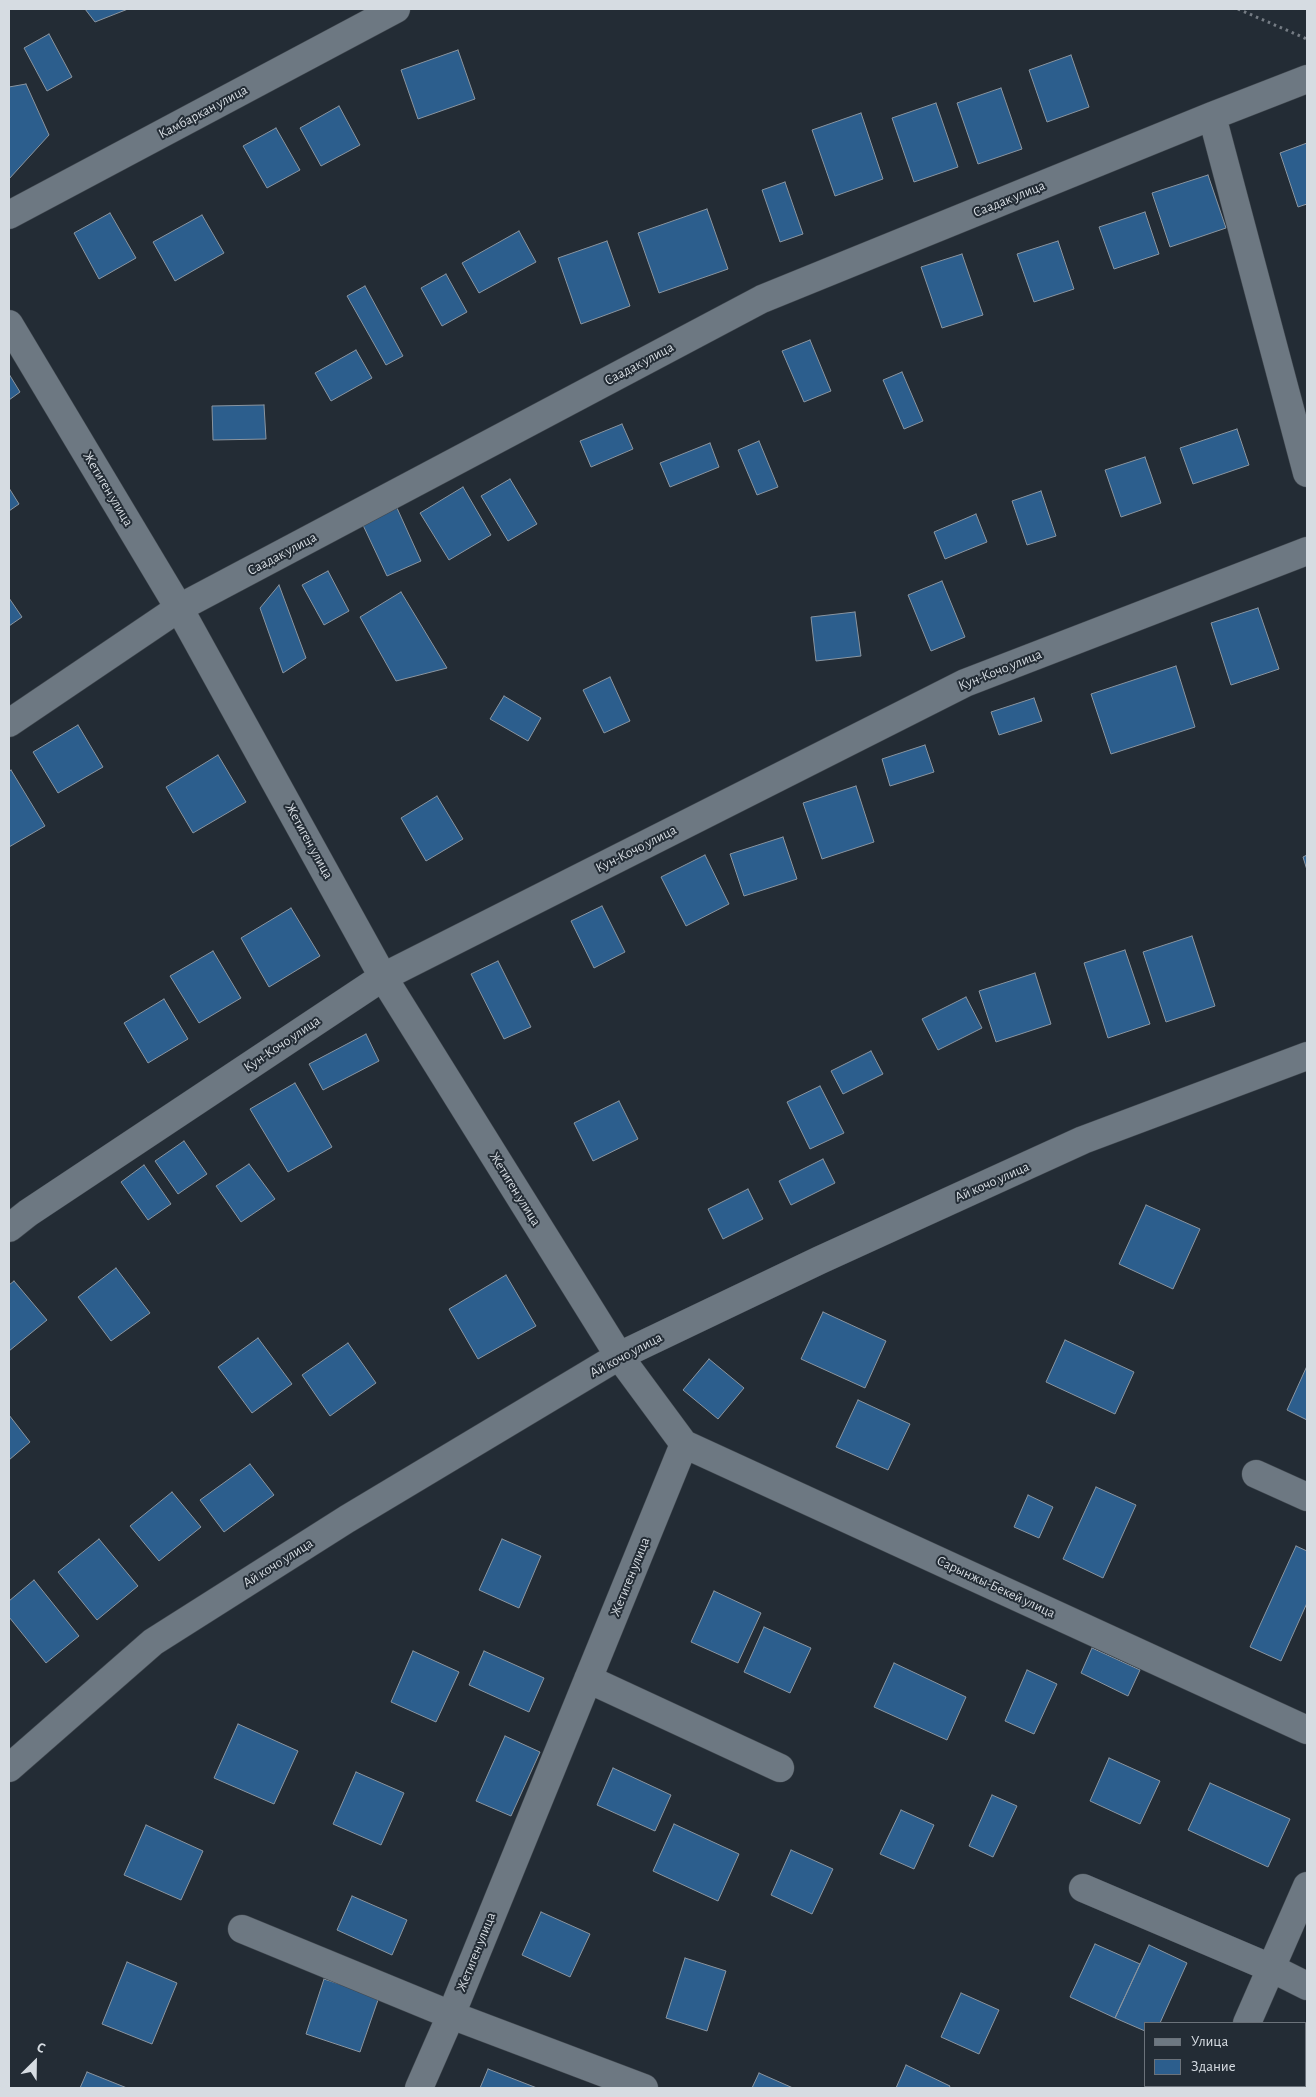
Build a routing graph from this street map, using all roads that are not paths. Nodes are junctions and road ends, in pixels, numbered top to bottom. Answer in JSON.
{"nodes":[{"id":1,"x":396,"y":9,"type":"edge"},
{"id":2,"x":1307,"y":79,"type":"edge"},
{"id":3,"x":1212,"y":116,"type":"junction"},
{"id":4,"x":9,"y":215,"type":"edge"},
{"id":5,"x":9,"y":324,"type":"edge"},
{"id":6,"x":1307,"y":473,"type":"edge"},
{"id":7,"x":1307,"y":551,"type":"edge"},
{"id":8,"x":179,"y":608,"type":"junction"},
{"id":9,"x":9,"y":723,"type":"edge"},
{"id":10,"x":384,"y":977,"type":"junction"},
{"id":11,"x":1307,"y":1056,"type":"edge"},
{"id":12,"x":9,"y":1228,"type":"edge"},
{"id":13,"x":619,"y":1356,"type":"junction"},
{"id":14,"x":684,"y":1444,"type":"junction"},
{"id":15,"x":1256,"y":1474,"type":"dead end"},
{"id":16,"x":1307,"y":1497,"type":"edge"},
{"id":17,"x":588,"y":1679,"type":"junction"},
{"id":18,"x":1307,"y":1730,"type":"edge"},
{"id":19,"x":9,"y":1768,"type":"edge"},
{"id":20,"x":780,"y":1768,"type":"dead end"},
{"id":21,"x":1307,"y":1886,"type":"edge"},
{"id":22,"x":1083,"y":1888,"type":"dead end"},
{"id":23,"x":242,"y":1929,"type":"dead end"},
{"id":24,"x":1271,"y":1968,"type":"junction"},
{"id":25,"x":1307,"y":1986,"type":"edge"},
{"id":26,"x":451,"y":2015,"type":"junction"},
{"id":27,"x":1247,"y":2022,"type":"edge"},
{"id":28,"x":419,"y":2088,"type":"edge"},
{"id":29,"x":644,"y":2088,"type":"edge"}],
"edges":[{"from":1,"to":4,"type":"street","name":"Камбаркан улица"},
{"from":2,"to":3,"type":"street","name":"Саадак улица"},
{"from":3,"to":6,"type":"street"},
{"from":3,"to":8,"type":"street","name":"Саадак улица"},
{"from":5,"to":8,"type":"street","name":"Жетиген улица"},
{"from":7,"to":10,"type":"street","name":"Кун-Кочо улица"},
{"from":8,"to":9,"type":"street","name":"Саадак улица"},
{"from":8,"to":10,"type":"street","name":"Жетиген улица"},
{"from":10,"to":12,"type":"street","name":"Кун-Кочо улица"},
{"from":10,"to":13,"type":"street","name":"Жетиген улица"},
{"from":11,"to":13,"type":"street","name":"Ай кочо улица"},
{"from":13,"to":14,"type":"street","name":"Жетиген улица"},
{"from":13,"to":19,"type":"street","name":"Ай кочо улица"},
{"from":14,"to":17,"type":"street","name":"Жетиген улица"},
{"from":14,"to":18,"type":"street","name":"Сарынжы-Бекей улица"},
{"from":15,"to":16,"type":"street"},
{"from":17,"to":20,"type":"street"},
{"from":17,"to":26,"type":"street","name":"Жетиген улица"},
{"from":21,"to":24,"type":"street"},
{"from":22,"to":24,"type":"street"},
{"from":23,"to":26,"type":"street"},
{"from":24,"to":25,"type":"street"},
{"from":24,"to":27,"type":"street"},
{"from":26,"to":28,"type":"street","name":"Жетиген улица"},
{"from":26,"to":29,"type":"street"}]}
